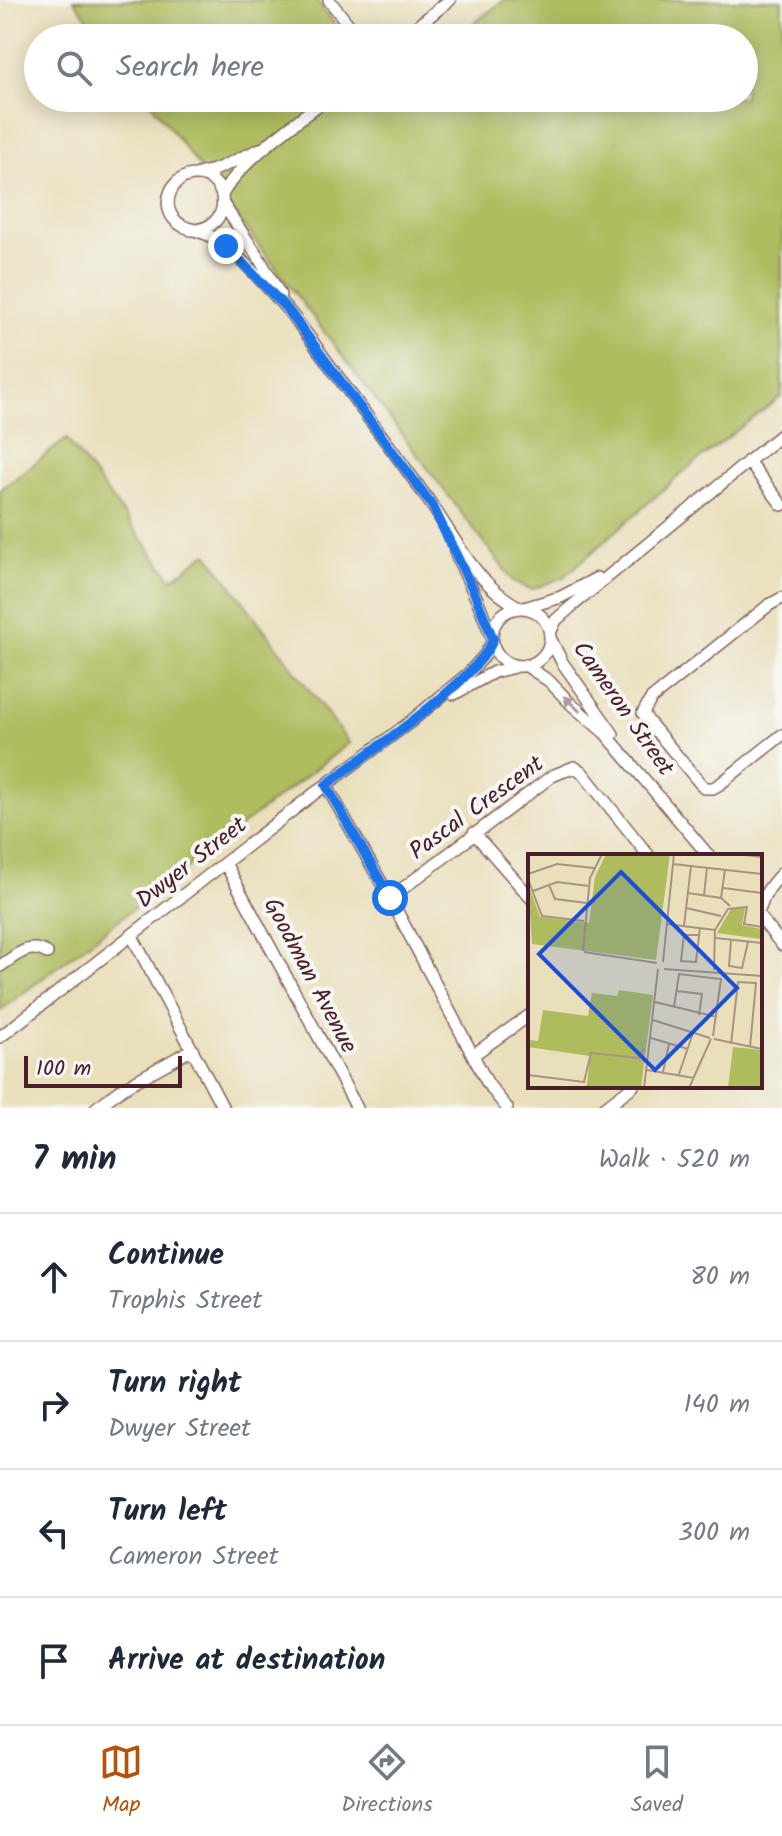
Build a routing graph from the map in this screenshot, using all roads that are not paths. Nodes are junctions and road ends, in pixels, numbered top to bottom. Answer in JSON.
{"nodes":[{"id":1,"x":329,"y":0,"type":"edge"},
{"id":2,"x":450,"y":0,"type":"edge"},
{"id":3,"x":348,"y":24,"type":"edge"},
{"id":4,"x":420,"y":24,"type":"edge"},
{"id":5,"x":309,"y":112,"type":"edge"},
{"id":6,"x":268,"y":145,"type":"junction"},
{"id":7,"x":189,"y":176,"type":"junction"},
{"id":8,"x":223,"y":200,"type":"junction"},
{"id":9,"x":191,"y":230,"type":"junction"},
{"id":10,"x":288,"y":310,"type":"junction"},
{"id":11,"x":782,"y":434,"type":"edge"},
{"id":12,"x":748,"y":461,"type":"junction"},
{"id":13,"x":432,"y":505,"type":"junction"},
{"id":14,"x":782,"y":505,"type":"edge"},
{"id":15,"x":618,"y":567,"type":"junction"},
{"id":16,"x":782,"y":598,"type":"edge"},
{"id":17,"x":523,"y":608,"type":"junction"},
{"id":18,"x":550,"y":635,"type":"junction"},
{"id":19,"x":493,"y":640,"type":"junction"},
{"id":20,"x":522,"y":666,"type":"junction"},
{"id":21,"x":409,"y":723,"type":"junction"},
{"id":22,"x":782,"y":735,"type":"edge"},
{"id":23,"x":326,"y":785,"type":"junction"},
{"id":24,"x":663,"y":802,"type":"junction"},
{"id":25,"x":474,"y":833,"type":"junction"},
{"id":26,"x":647,"y":854,"type":"edge"},
{"id":27,"x":707,"y":854,"type":"edge"},
{"id":28,"x":225,"y":863,"type":"junction"},
{"id":29,"x":782,"y":873,"type":"edge"},
{"id":30,"x":762,"y":882,"type":"edge"},
{"id":31,"x":528,"y":895,"type":"edge"},
{"id":32,"x":390,"y":898,"type":"junction"},
{"id":33,"x":762,"y":898,"type":"edge"},
{"id":34,"x":762,"y":920,"type":"edge"},
{"id":35,"x":132,"y":936,"type":"junction"},
{"id":36,"x":782,"y":945,"type":"edge"},
{"id":37,"x":47,"y":953,"type":"dead end"},
{"id":38,"x":0,"y":966,"type":"edge"},
{"id":39,"x":528,"y":1016,"type":"edge"},
{"id":40,"x":0,"y":1037,"type":"edge"},
{"id":41,"x":191,"y":1050,"type":"junction"},
{"id":42,"x":473,"y":1055,"type":"junction"},
{"id":43,"x":630,"y":1088,"type":"edge"},
{"id":44,"x":96,"y":1108,"type":"edge"},
{"id":45,"x":223,"y":1108,"type":"edge"},
{"id":46,"x":357,"y":1108,"type":"edge"},
{"id":47,"x":507,"y":1108,"type":"edge"},
{"id":48,"x":604,"y":1108,"type":"edge"}],
"edges":[{"from":1,"to":3,"type":"street"},
{"from":2,"to":4,"type":"street"},
{"from":5,"to":6,"type":"street"},
{"from":6,"to":7,"type":"street"},
{"from":6,"to":8,"type":"street"},
{"from":7,"to":8,"type":"street"},
{"from":7,"to":9,"type":"street"},
{"from":8,"to":9,"type":"street"},
{"from":8,"to":10,"type":"street"},
{"from":9,"to":10,"type":"street"},
{"from":10,"to":13,"type":"street"},
{"from":11,"to":12,"type":"street"},
{"from":12,"to":14,"type":"street"},
{"from":12,"to":15,"type":"street"},
{"from":13,"to":17,"type":"street"},
{"from":13,"to":19,"type":"street"},
{"from":15,"to":17,"type":"street"},
{"from":15,"to":18,"type":"street"},
{"from":16,"to":22,"type":"street"},
{"from":17,"to":18,"type":"street"},
{"from":17,"to":19,"type":"street"},
{"from":18,"to":20,"type":"street"},
{"from":18,"to":24,"type":"street","name":"Cameron Street"},
{"from":19,"to":20,"type":"street"},
{"from":19,"to":21,"type":"street","name":"Dwyer Street"},
{"from":20,"to":21,"type":"street","name":"Dwyer Street"},
{"from":24,"to":20,"type":"street","name":"Cameron Street","one_way":true},
{"from":21,"to":23,"type":"street","name":"Dwyer Street"},
{"from":23,"to":28,"type":"street","name":"Dwyer Street"},
{"from":23,"to":32,"type":"street"},
{"from":24,"to":27,"type":"street","name":"Cameron Street"},
{"from":25,"to":26,"type":"street","name":"Pascal Crescent"},
{"from":25,"to":31,"type":"street"},
{"from":25,"to":32,"type":"street","name":"Pascal Crescent"},
{"from":28,"to":35,"type":"street","name":"Dwyer Street"},
{"from":28,"to":46,"type":"street","name":"Goodman Avenue"},
{"from":29,"to":30,"type":"street"},
{"from":29,"to":33,"type":"street"},
{"from":32,"to":42,"type":"street"},
{"from":34,"to":36,"type":"street"},
{"from":35,"to":40,"type":"street","name":"Dwyer Street"},
{"from":35,"to":41,"type":"street"},
{"from":37,"to":38,"type":"street"},
{"from":39,"to":42,"type":"street"},
{"from":41,"to":44,"type":"street"},
{"from":41,"to":45,"type":"street"},
{"from":42,"to":47,"type":"street"},
{"from":43,"to":48,"type":"street"}]}
